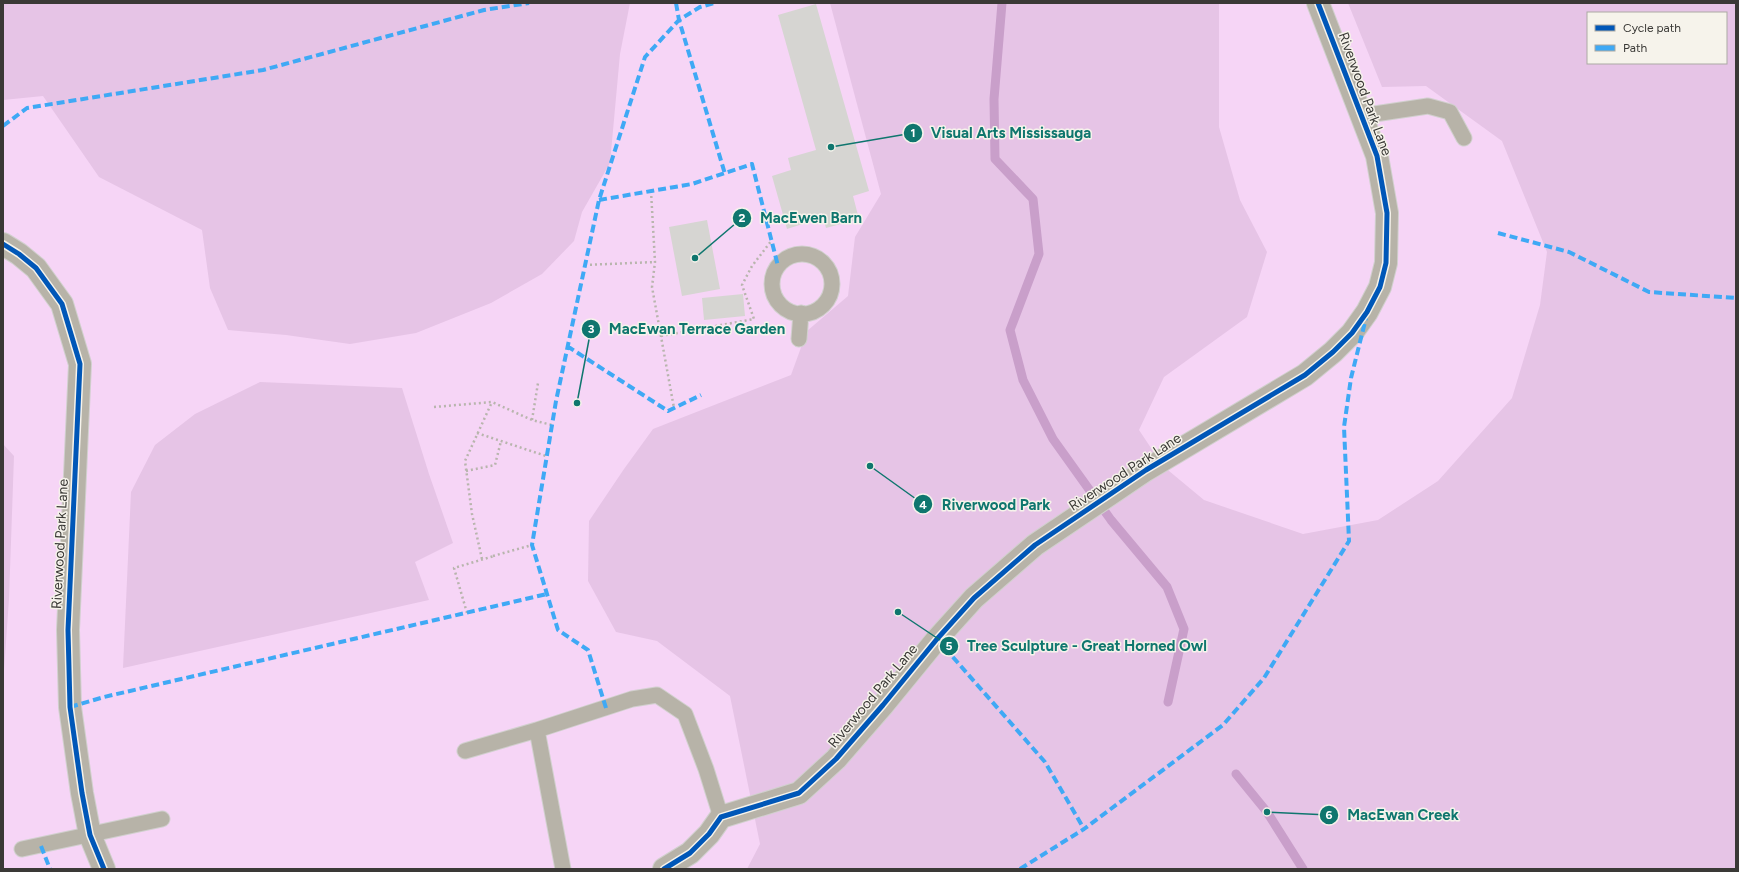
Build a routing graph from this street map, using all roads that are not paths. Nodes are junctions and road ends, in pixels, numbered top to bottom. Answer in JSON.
{"nodes":[{"id":1,"x":1318,"y":3,"type":"edge"},
{"id":2,"x":1361,"y":116,"type":"junction"},
{"id":3,"x":1464,"y":138,"type":"dead end"},
{"id":4,"x":3,"y":244,"type":"edge"},
{"id":5,"x":801,"y":314,"type":"dead end"},
{"id":6,"x":799,"y":339,"type":"dead end"},
{"id":7,"x":537,"y":730,"type":"junction"},
{"id":8,"x":465,"y":751,"type":"dead end"},
{"id":9,"x":721,"y":817,"type":"junction"},
{"id":10,"x":162,"y":819,"type":"dead end"},
{"id":11,"x":90,"y":835,"type":"junction"},
{"id":12,"x":22,"y":849,"type":"dead end"},
{"id":13,"x":104,"y":869,"type":"edge"},
{"id":14,"x":563,"y":869,"type":"edge"},
{"id":15,"x":664,"y":869,"type":"edge"}],
"edges":[{"from":1,"to":2,"type":"street","name":"Riverwood Park Lane"},
{"from":2,"to":3,"type":"lane"},
{"from":2,"to":9,"type":"street","name":"Riverwood Park Lane"},
{"from":4,"to":11,"type":"street","name":"Riverwood Park Lane"},
{"from":5,"to":6,"type":"lane"},
{"from":7,"to":8,"type":"lane"},
{"from":7,"to":9,"type":"lane"},
{"from":7,"to":14,"type":"lane"},
{"from":9,"to":15,"type":"street"},
{"from":10,"to":11,"type":"lane"},
{"from":11,"to":12,"type":"lane"},
{"from":11,"to":13,"type":"street","name":"Riverwood Park Lane"}]}
